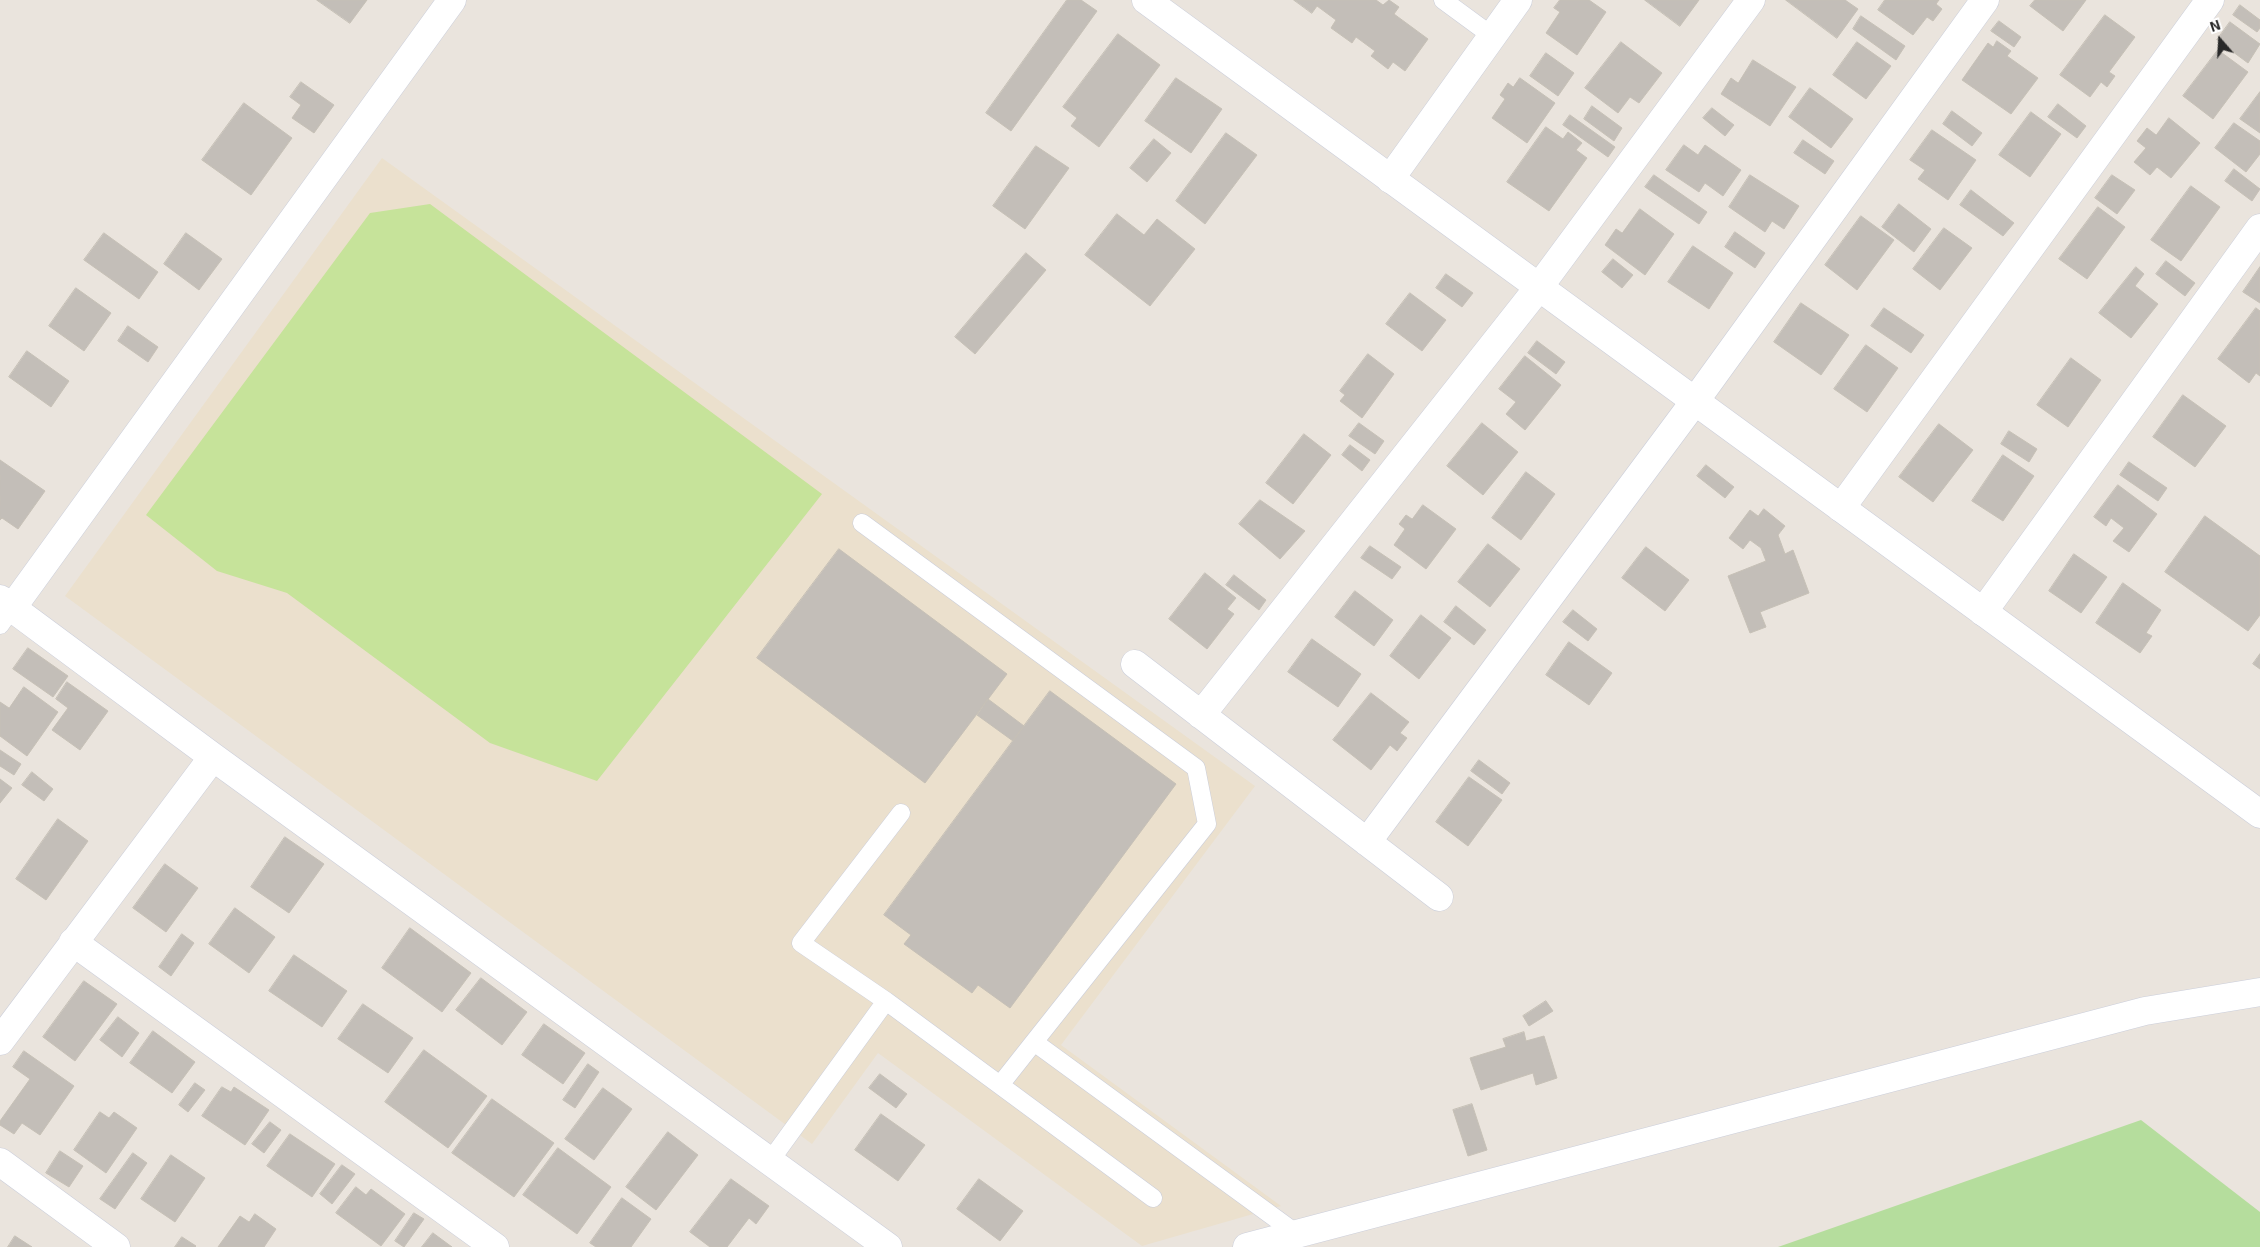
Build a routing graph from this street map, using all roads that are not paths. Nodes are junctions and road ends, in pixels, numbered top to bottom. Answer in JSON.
{"nodes":[{"id":1,"x":452,"y":0,"type":"edge"},
{"id":2,"x":1146,"y":0,"type":"edge"},
{"id":3,"x":1443,"y":0,"type":"edge"},
{"id":4,"x":1518,"y":0,"type":"edge"},
{"id":5,"x":1751,"y":0,"type":"edge"},
{"id":6,"x":1985,"y":0,"type":"edge"},
{"id":7,"x":2210,"y":0,"type":"edge"},
{"id":8,"x":1492,"y":36,"type":"junction"},
{"id":9,"x":1390,"y":178,"type":"junction"},
{"id":10,"x":2260,"y":228,"type":"edge"},
{"id":11,"x":1539,"y":286,"type":"junction"},
{"id":12,"x":1695,"y":401,"type":"junction"},
{"id":13,"x":1841,"y":508,"type":"junction"},
{"id":14,"x":862,"y":523,"type":"dead end"},
{"id":15,"x":4,"y":611,"type":"edge"},
{"id":16,"x":1983,"y":612,"type":"junction"},
{"id":17,"x":1135,"y":664,"type":"dead end"},
{"id":18,"x":1201,"y":715,"type":"junction"},
{"id":19,"x":213,"y":756,"type":"junction"},
{"id":20,"x":900,"y":813,"type":"dead end"},
{"id":21,"x":2260,"y":814,"type":"edge"},
{"id":22,"x":1367,"y":842,"type":"junction"},
{"id":23,"x":1439,"y":897,"type":"dead end"},
{"id":24,"x":73,"y":942,"type":"junction"},
{"id":25,"x":2260,"y":992,"type":"edge"},
{"id":26,"x":886,"y":1001,"type":"junction"},
{"id":27,"x":0,"y":1041,"type":"edge"},
{"id":28,"x":1034,"y":1042,"type":"junction"},
{"id":29,"x":1000,"y":1085,"type":"junction"},
{"id":30,"x":770,"y":1161,"type":"junction"},
{"id":31,"x":0,"y":1162,"type":"edge"},
{"id":32,"x":1153,"y":1198,"type":"dead end"},
{"id":33,"x":1297,"y":1234,"type":"junction"},
{"id":34,"x":116,"y":1247,"type":"edge"},
{"id":35,"x":495,"y":1247,"type":"edge"},
{"id":36,"x":888,"y":1247,"type":"edge"},
{"id":37,"x":1247,"y":1247,"type":"edge"}],
"edges":[{"from":1,"to":15,"type":"street"},
{"from":2,"to":9,"type":"street"},
{"from":3,"to":8,"type":"lane"},
{"from":4,"to":8,"type":"street"},
{"from":5,"to":11,"type":"street"},
{"from":6,"to":12,"type":"street"},
{"from":7,"to":13,"type":"street"},
{"from":8,"to":9,"type":"street"},
{"from":9,"to":11,"type":"street"},
{"from":10,"to":16,"type":"street"},
{"from":11,"to":12,"type":"street"},
{"from":11,"to":18,"type":"street"},
{"from":12,"to":13,"type":"street"},
{"from":12,"to":22,"type":"street"},
{"from":13,"to":16,"type":"street"},
{"from":14,"to":28,"type":"lane"},
{"from":15,"to":19,"type":"street"},
{"from":16,"to":21,"type":"street"},
{"from":17,"to":18,"type":"street"},
{"from":18,"to":22,"type":"street"},
{"from":19,"to":24,"type":"street"},
{"from":19,"to":30,"type":"street"},
{"from":20,"to":26,"type":"lane"},
{"from":22,"to":23,"type":"street"},
{"from":24,"to":27,"type":"street"},
{"from":24,"to":35,"type":"street"},
{"from":25,"to":33,"type":"street"},
{"from":26,"to":29,"type":"lane"},
{"from":26,"to":30,"type":"lane"},
{"from":28,"to":29,"type":"lane"},
{"from":28,"to":33,"type":"lane"},
{"from":29,"to":32,"type":"lane"},
{"from":30,"to":36,"type":"street"},
{"from":31,"to":34,"type":"street"},
{"from":33,"to":37,"type":"street"}]}
